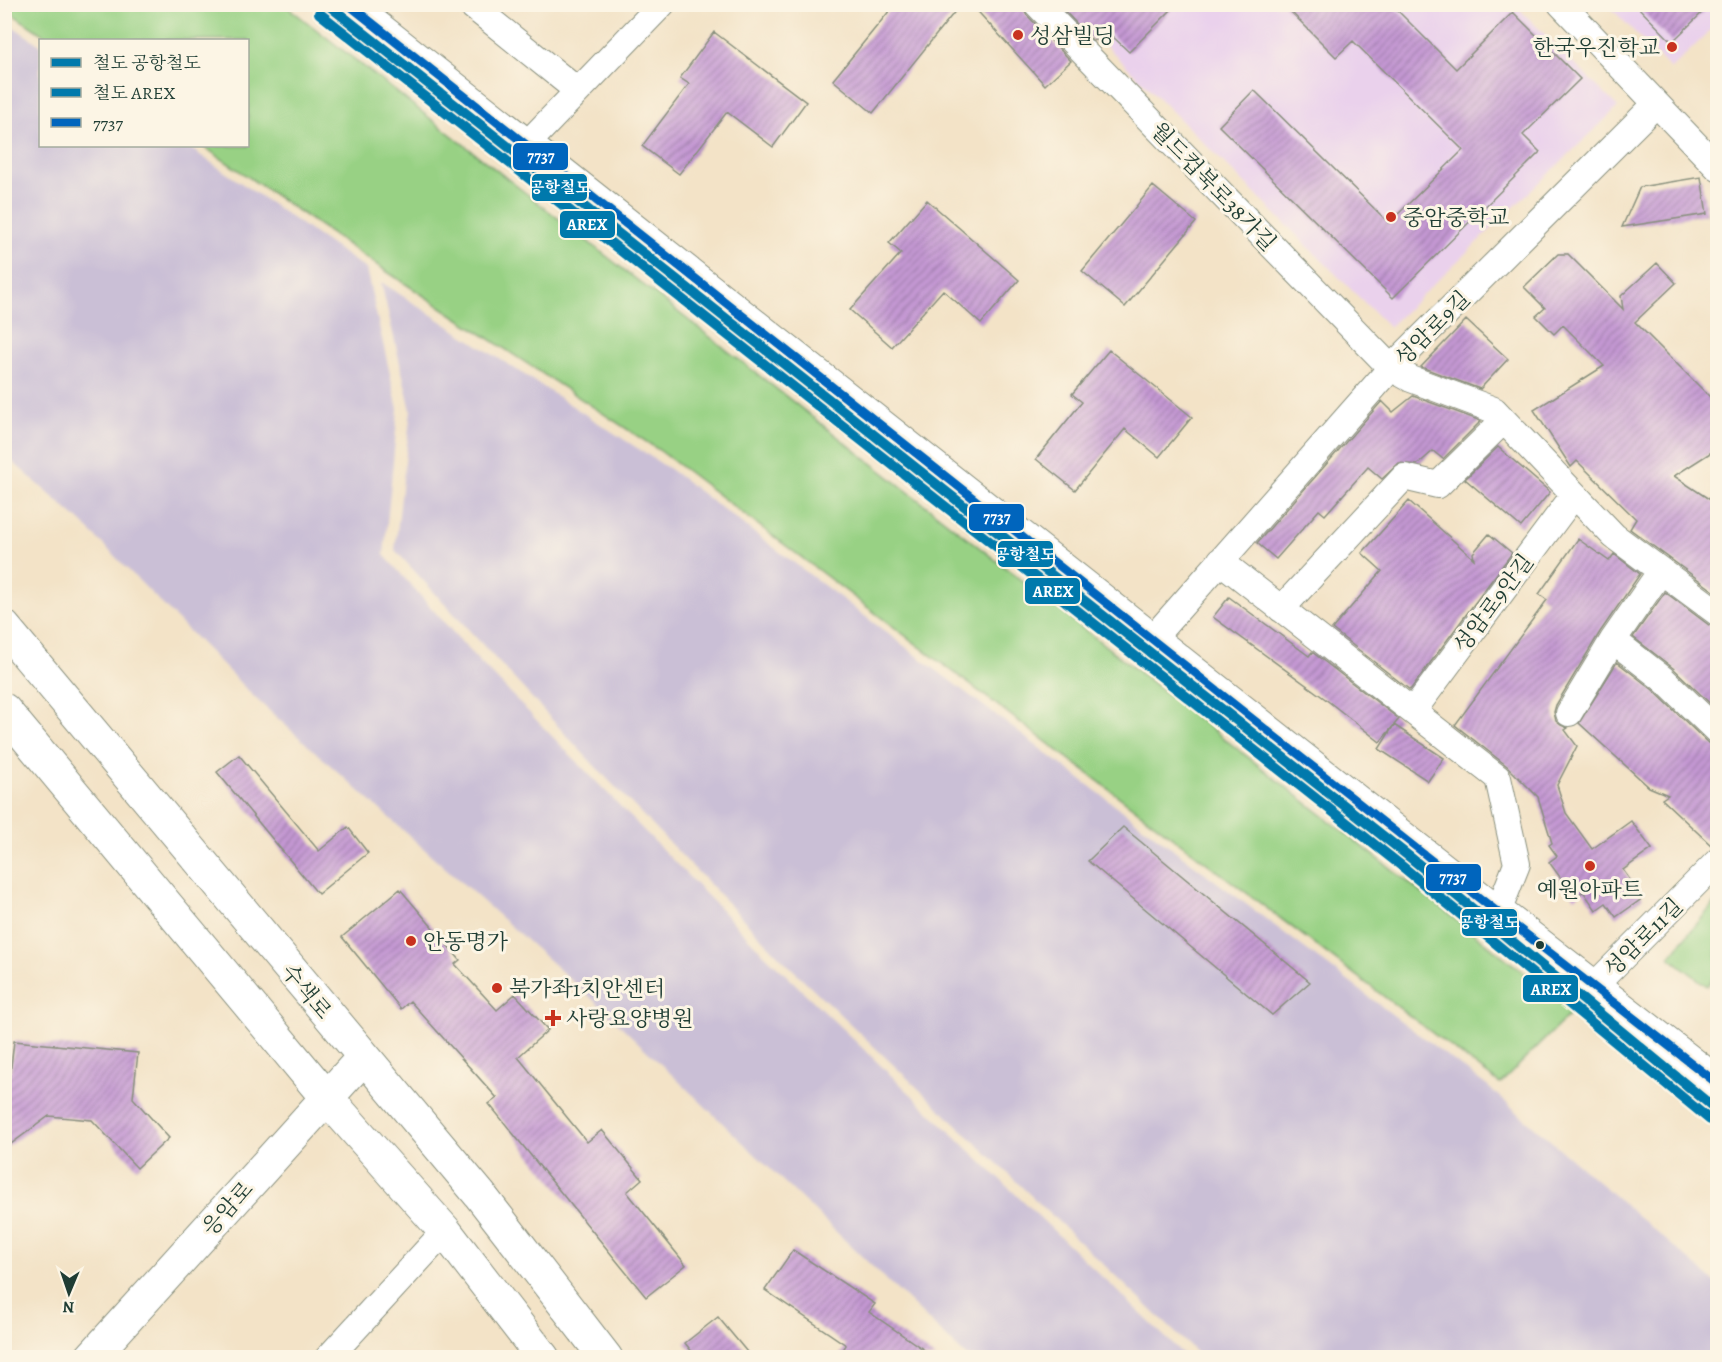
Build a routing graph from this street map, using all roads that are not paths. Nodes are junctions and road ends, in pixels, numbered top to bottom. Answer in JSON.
{"nodes":[{"id":1,"x":347,"y":4,"type":"edge"},
{"id":2,"x":470,"y":4,"type":"edge"},
{"id":3,"x":662,"y":4,"type":"edge"},
{"id":4,"x":1037,"y":4,"type":"edge"},
{"id":5,"x":1561,"y":4,"type":"edge"},
{"id":6,"x":578,"y":91,"type":"junction"},
{"id":7,"x":1655,"y":105,"type":"junction"},
{"id":8,"x":526,"y":145,"type":"junction"},
{"id":9,"x":1718,"y":168,"type":"edge"},
{"id":10,"x":1391,"y":368,"type":"junction"},
{"id":11,"x":1503,"y":421,"type":"junction"},
{"id":12,"x":1574,"y":495,"type":"junction"},
{"id":13,"x":1220,"y":561,"type":"junction"},
{"id":14,"x":1661,"y":571,"type":"junction"},
{"id":15,"x":1281,"y":609,"type":"junction"},
{"id":16,"x":1718,"y":613,"type":"edge"},
{"id":17,"x":4,"y":627,"type":"edge"},
{"id":18,"x":1152,"y":639,"type":"junction"},
{"id":19,"x":1613,"y":640,"type":"junction"},
{"id":20,"x":4,"y":710,"type":"edge"},
{"id":21,"x":1413,"y":711,"type":"junction"},
{"id":22,"x":1569,"y":713,"type":"dead end"},
{"id":23,"x":1718,"y":732,"type":"edge"},
{"id":24,"x":1718,"y":861,"type":"edge"},
{"id":25,"x":1498,"y":912,"type":"junction"},
{"id":26,"x":1593,"y":987,"type":"junction"},
{"id":27,"x":363,"y":1058,"type":"junction"},
{"id":28,"x":1718,"y":1084,"type":"edge"},
{"id":29,"x":327,"y":1098,"type":"junction"},
{"id":30,"x":445,"y":1231,"type":"junction"},
{"id":31,"x":91,"y":1358,"type":"edge"},
{"id":32,"x":328,"y":1358,"type":"edge"},
{"id":33,"x":543,"y":1358,"type":"edge"},
{"id":34,"x":606,"y":1358,"type":"edge"}],
"edges":[{"from":1,"to":8,"type":"main road"},
{"from":2,"to":6,"type":"street"},
{"from":3,"to":6,"type":"street"},
{"from":4,"to":10,"type":"street","name":"월드컵북로38가길"},
{"from":5,"to":7,"type":"street"},
{"from":6,"to":8,"type":"street"},
{"from":7,"to":9,"type":"street"},
{"from":7,"to":10,"type":"street","name":"성암로9길"},
{"from":8,"to":18,"type":"main road"},
{"from":10,"to":11,"type":"street"},
{"from":10,"to":13,"type":"street","name":"성암로9길"},
{"from":11,"to":12,"type":"street"},
{"from":11,"to":15,"type":"street"},
{"from":12,"to":14,"type":"street"},
{"from":12,"to":21,"type":"street","name":"성암로9안길"},
{"from":13,"to":15,"type":"street"},
{"from":13,"to":18,"type":"street","name":"성암로9길"},
{"from":14,"to":16,"type":"street"},
{"from":14,"to":19,"type":"street"},
{"from":15,"to":21,"type":"street"},
{"from":17,"to":27,"type":"main road","name":"수색로"},
{"from":18,"to":25,"type":"main road"},
{"from":19,"to":22,"type":"street"},
{"from":19,"to":23,"type":"street"},
{"from":20,"to":29,"type":"main road"},
{"from":21,"to":25,"type":"street"},
{"from":24,"to":26,"type":"street","name":"성암로11길"},
{"from":25,"to":26,"type":"main road"},
{"from":26,"to":28,"type":"main road"},
{"from":27,"to":29,"type":"main road","name":"응암로"},
{"from":27,"to":34,"type":"main road","name":"수색로"},
{"from":29,"to":30,"type":"main road"},
{"from":29,"to":31,"type":"main road","name":"응암로"},
{"from":30,"to":32,"type":"street"},
{"from":30,"to":33,"type":"main road"}]}
